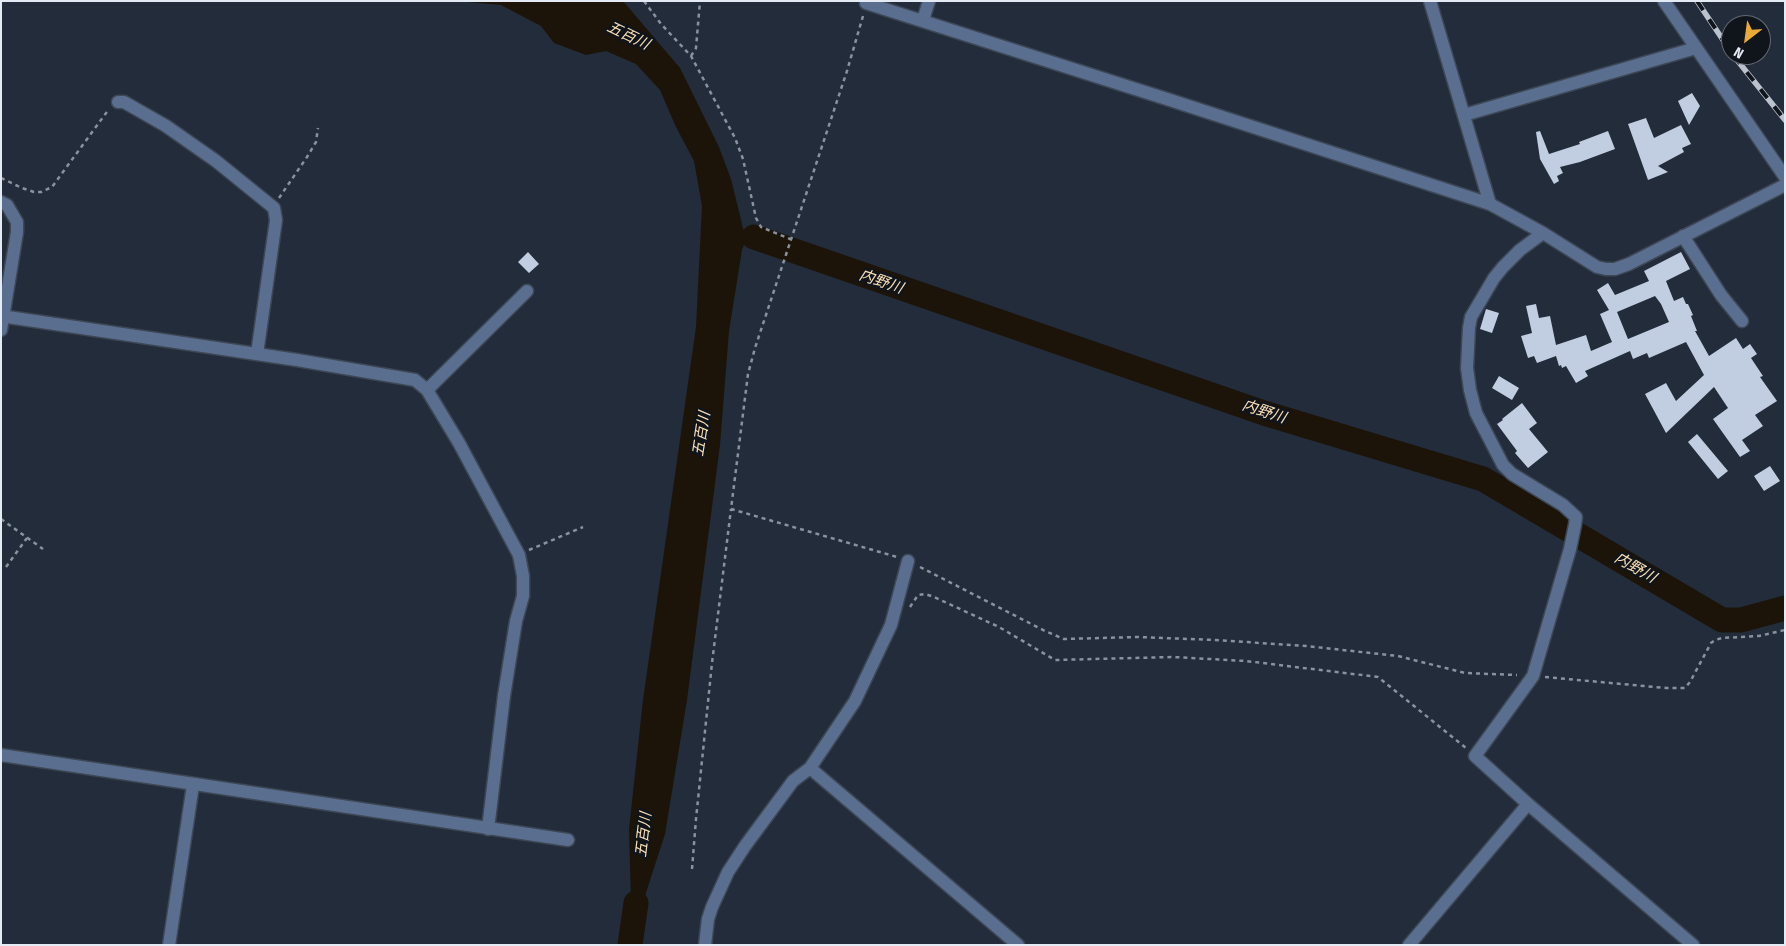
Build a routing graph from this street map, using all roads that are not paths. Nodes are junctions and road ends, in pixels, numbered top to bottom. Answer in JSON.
{"nodes":[{"id":1,"x":928,"y":1,"type":"edge"},
{"id":2,"x":1430,"y":1,"type":"edge"},
{"id":3,"x":1664,"y":1,"type":"edge"},
{"id":4,"x":866,"y":3,"type":"road end"},
{"id":5,"x":923,"y":20,"type":"junction"},
{"id":6,"x":1696,"y":48,"type":"junction"},
{"id":7,"x":118,"y":102,"type":"road end"},
{"id":8,"x":1464,"y":116,"type":"junction"},
{"id":9,"x":1785,"y":177,"type":"edge"},
{"id":10,"x":1785,"y":185,"type":"edge"},
{"id":11,"x":1,"y":202,"type":"edge"},
{"id":12,"x":1490,"y":204,"type":"junction"},
{"id":13,"x":1543,"y":233,"type":"junction"},
{"id":14,"x":1684,"y":236,"type":"junction"},
{"id":15,"x":526,"y":291,"type":"dead end"},
{"id":16,"x":2,"y":316,"type":"edge"},
{"id":17,"x":1742,"y":321,"type":"dead end"},
{"id":18,"x":1,"y":330,"type":"edge"},
{"id":19,"x":257,"y":354,"type":"junction"},
{"id":20,"x":427,"y":390,"type":"junction"},
{"id":21,"x":908,"y":561,"type":"road end"},
{"id":22,"x":1,"y":755,"type":"edge"},
{"id":23,"x":810,"y":768,"type":"junction"},
{"id":24,"x":193,"y":785,"type":"junction"},
{"id":25,"x":1528,"y":804,"type":"junction"},
{"id":26,"x":488,"y":829,"type":"junction"},
{"id":27,"x":568,"y":840,"type":"dead end"},
{"id":28,"x":169,"y":945,"type":"edge"},
{"id":29,"x":705,"y":945,"type":"edge"},
{"id":30,"x":1018,"y":945,"type":"edge"},
{"id":31,"x":1409,"y":945,"type":"edge"},
{"id":32,"x":1693,"y":945,"type":"edge"}],
"edges":[{"from":1,"to":5,"type":"street"},
{"from":2,"to":8,"type":"street"},
{"from":3,"to":6,"type":"street"},
{"from":4,"to":5,"type":"street"},
{"from":5,"to":12,"type":"street"},
{"from":6,"to":8,"type":"street"},
{"from":6,"to":9,"type":"street"},
{"from":7,"to":19,"type":"street"},
{"from":8,"to":12,"type":"street"},
{"from":10,"to":14,"type":"street"},
{"from":11,"to":16,"type":"street"},
{"from":12,"to":13,"type":"street"},
{"from":13,"to":14,"type":"street"},
{"from":13,"to":25,"type":"street"},
{"from":14,"to":17,"type":"street"},
{"from":15,"to":20,"type":"street"},
{"from":16,"to":18,"type":"street"},
{"from":16,"to":19,"type":"street"},
{"from":19,"to":20,"type":"street"},
{"from":20,"to":26,"type":"street"},
{"from":21,"to":23,"type":"street"},
{"from":22,"to":24,"type":"street"},
{"from":23,"to":29,"type":"street"},
{"from":23,"to":30,"type":"street"},
{"from":24,"to":26,"type":"street"},
{"from":24,"to":28,"type":"street"},
{"from":25,"to":31,"type":"street"},
{"from":25,"to":32,"type":"street"},
{"from":26,"to":27,"type":"street"}]}
